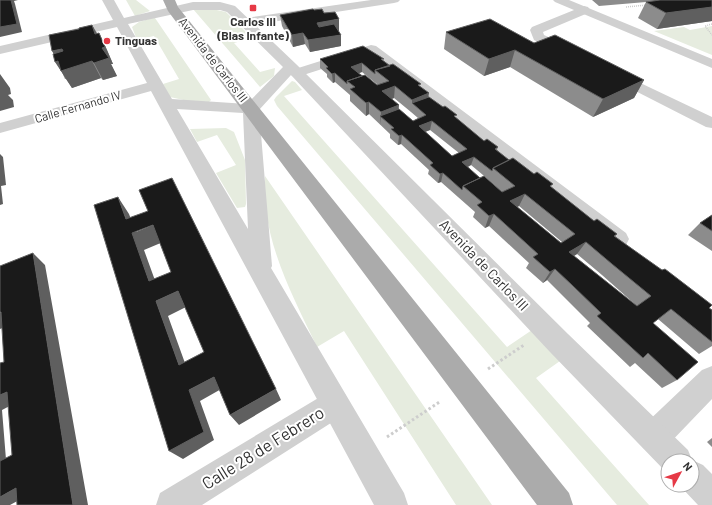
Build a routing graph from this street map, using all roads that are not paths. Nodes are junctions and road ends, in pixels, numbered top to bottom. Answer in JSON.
{"nodes":[{"id":1,"x":108,"y":0,"type":"edge"},
{"id":2,"x":222,"y":0,"type":"edge"},
{"id":3,"x":394,"y":0,"type":"edge"},
{"id":4,"x":559,"y":0,"type":"edge"},
{"id":5,"x":158,"y":1,"type":"edge"},
{"id":6,"x":172,"y":4,"type":"edge"},
{"id":7,"x":584,"y":10,"type":"junction"},
{"id":8,"x":237,"y":14,"type":"junction"},
{"id":9,"x":122,"y":22,"type":"junction"},
{"id":10,"x":0,"y":50,"type":"edge"},
{"id":11,"x":581,"y":58,"type":"edge"},
{"id":12,"x":712,"y":64,"type":"edge"},
{"id":13,"x":602,"y":68,"type":"edge"},
{"id":14,"x":294,"y":70,"type":"junction"},
{"id":15,"x":160,"y":94,"type":"junction"},
{"id":16,"x":251,"y":109,"type":"junction"},
{"id":17,"x":712,"y":123,"type":"edge"},
{"id":18,"x":0,"y":128,"type":"edge"},
{"id":19,"x":630,"y":248,"type":"edge"},
{"id":20,"x":262,"y":272,"type":"junction"},
{"id":21,"x":712,"y":380,"type":"edge"},
{"id":22,"x":335,"y":404,"type":"junction"},
{"id":23,"x":654,"y":437,"type":"junction"},
{"id":24,"x":669,"y":453,"type":"edge"},
{"id":25,"x":700,"y":484,"type":"edge"},
{"id":26,"x":712,"y":496,"type":"edge"},
{"id":27,"x":172,"y":505,"type":"edge"},
{"id":28,"x":392,"y":505,"type":"edge"},
{"id":29,"x":557,"y":505,"type":"edge"}],
"edges":[{"from":1,"to":9,"type":"street","name":"Avenida de Carlos III"},
{"from":2,"to":8,"type":"street","name":"Avenida de Carlos III"},
{"from":3,"to":8,"type":"street"},
{"from":4,"to":7,"type":"street"},
{"from":5,"to":6,"type":"street","name":"Avenida de Carlos III"},
{"from":6,"to":8,"type":"street","name":"Avenida de Carlos III"},
{"from":6,"to":9,"type":"street","name":"Avenida de Carlos III"},
{"from":6,"to":16,"type":"main road","name":"Avenida de Carlos III"},
{"from":7,"to":11,"type":"street"},
{"from":7,"to":12,"type":"street"},
{"from":8,"to":14,"type":"street","name":"Avenida de Carlos III"},
{"from":9,"to":10,"type":"street"},
{"from":9,"to":15,"type":"street","name":"Avenida de Carlos III"},
{"from":13,"to":17,"type":"street"},
{"from":14,"to":16,"type":"street","name":"Avenida de Carlos III"},
{"from":14,"to":19,"type":"street"},
{"from":14,"to":23,"type":"street","name":"Avenida de Carlos III"},
{"from":15,"to":16,"type":"street","name":"Avenida de Carlos III"},
{"from":15,"to":18,"type":"street","name":"Calle Fernando IV"},
{"from":15,"to":20,"type":"street","name":"Avenida de Carlos III"},
{"from":16,"to":20,"type":"street","name":"Avenida de Carlos III"},
{"from":16,"to":29,"type":"main road","name":"Avenida de Carlos III"},
{"from":20,"to":22,"type":"street","name":"Avenida de Carlos III"},
{"from":21,"to":23,"type":"street"},
{"from":22,"to":27,"type":"street","name":"Calle 28 de Febrero"},
{"from":22,"to":28,"type":"street","name":"Avenida de Carlos III"},
{"from":23,"to":24,"type":"street","name":"Avenida de Carlos III"},
{"from":25,"to":26,"type":"street"}]}
